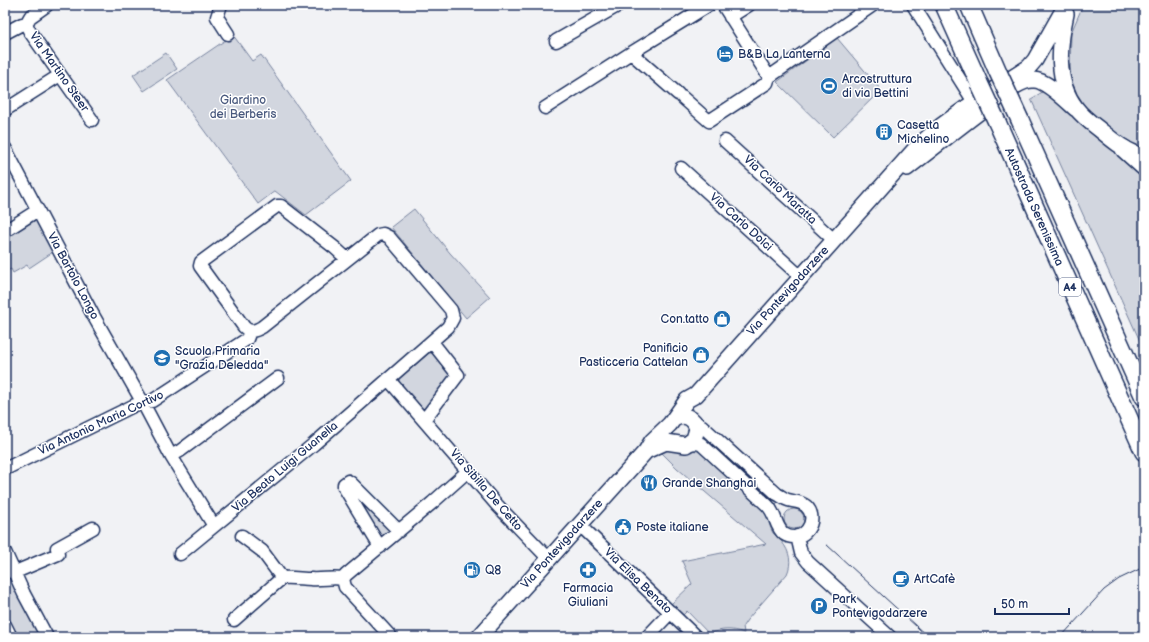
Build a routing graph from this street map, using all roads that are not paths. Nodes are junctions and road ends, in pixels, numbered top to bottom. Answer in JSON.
{"nodes":[{"id":1,"x":221,"y":5,"type":"edge"},
{"id":2,"x":619,"y":5,"type":"edge"},
{"id":3,"x":709,"y":5,"type":"edge"},
{"id":4,"x":723,"y":5,"type":"edge"},
{"id":5,"x":749,"y":5,"type":"edge"},
{"id":6,"x":873,"y":5,"type":"edge"},
{"id":7,"x":913,"y":5,"type":"edge"},
{"id":8,"x":944,"y":5,"type":"edge"},
{"id":9,"x":969,"y":5,"type":"edge"},
{"id":10,"x":1067,"y":5,"type":"edge"},
{"id":11,"x":42,"y":6,"type":"edge"},
{"id":12,"x":730,"y":17,"type":"junction"},
{"id":13,"x":26,"y":24,"type":"junction"},
{"id":14,"x":5,"y":33,"type":"edge"},
{"id":15,"x":228,"y":34,"type":"dead end"},
{"id":16,"x":556,"y":41,"type":"dead end"},
{"id":17,"x":631,"y":53,"type":"junction"},
{"id":18,"x":60,"y":75,"type":"junction"},
{"id":19,"x":769,"y":77,"type":"junction"},
{"id":20,"x":974,"y":102,"type":"junction"},
{"id":21,"x":545,"y":108,"type":"dead end"},
{"id":22,"x":1076,"y":109,"type":"junction"},
{"id":23,"x":5,"y":110,"type":"edge"},
{"id":24,"x":92,"y":120,"type":"dead end"},
{"id":25,"x":725,"y":140,"type":"dead end"},
{"id":26,"x":5,"y":148,"type":"edge"},
{"id":27,"x":1124,"y":149,"type":"junction"},
{"id":28,"x":1144,"y":157,"type":"edge"},
{"id":29,"x":1144,"y":166,"type":"edge"},
{"id":30,"x":681,"y":168,"type":"dead end"},
{"id":31,"x":881,"y":188,"type":"junction"},
{"id":32,"x":38,"y":210,"type":"junction"},
{"id":33,"x":5,"y":231,"type":"edge"},
{"id":34,"x":834,"y":240,"type":"junction"},
{"id":35,"x":347,"y":259,"type":"junction"},
{"id":36,"x":801,"y":277,"type":"junction"},
{"id":37,"x":250,"y":331,"type":"junction"},
{"id":38,"x":432,"y":342,"type":"junction"},
{"id":39,"x":278,"y":378,"type":"dead end"},
{"id":40,"x":388,"y":379,"type":"junction"},
{"id":41,"x":696,"y":395,"type":"junction"},
{"id":42,"x":1144,"y":397,"type":"edge"},
{"id":43,"x":143,"y":403,"type":"junction"},
{"id":44,"x":424,"y":420,"type":"junction"},
{"id":45,"x":672,"y":421,"type":"junction"},
{"id":46,"x":694,"y":421,"type":"junction"},
{"id":47,"x":682,"y":443,"type":"junction"},
{"id":48,"x":646,"y":452,"type":"junction"},
{"id":49,"x":1144,"y":452,"type":"edge"},
{"id":50,"x":171,"y":456,"type":"junction"},
{"id":51,"x":5,"y":469,"type":"edge"},
{"id":52,"x":468,"y":471,"type":"junction"},
{"id":53,"x":792,"y":501,"type":"junction"},
{"id":54,"x":776,"y":521,"type":"junction"},
{"id":55,"x":580,"y":525,"type":"junction"},
{"id":56,"x":214,"y":526,"type":"junction"},
{"id":57,"x":93,"y":528,"type":"dead end"},
{"id":58,"x":399,"y":531,"type":"junction"},
{"id":59,"x":242,"y":536,"type":"dead end"},
{"id":60,"x":798,"y":536,"type":"junction"},
{"id":61,"x":380,"y":547,"type":"junction"},
{"id":62,"x":5,"y":552,"type":"edge"},
{"id":63,"x":180,"y":554,"type":"dead end"},
{"id":64,"x":549,"y":559,"type":"junction"},
{"id":65,"x":14,"y":573,"type":"junction"},
{"id":66,"x":282,"y":578,"type":"junction"},
{"id":67,"x":343,"y":579,"type":"junction"},
{"id":68,"x":671,"y":612,"type":"junction"},
{"id":69,"x":234,"y":620,"type":"dead end"},
{"id":70,"x":5,"y":625,"type":"edge"},
{"id":71,"x":11,"y":637,"type":"edge"},
{"id":72,"x":47,"y":637,"type":"edge"},
{"id":73,"x":391,"y":637,"type":"edge"},
{"id":74,"x":479,"y":637,"type":"edge"},
{"id":75,"x":647,"y":637,"type":"edge"},
{"id":76,"x":696,"y":637,"type":"edge"},
{"id":77,"x":890,"y":637,"type":"edge"}],
"edges":[{"from":1,"to":15,"type":"street"},
{"from":2,"to":16,"type":"street"},
{"from":3,"to":17,"type":"street"},
{"from":4,"to":12,"type":"street"},
{"from":5,"to":12,"type":"street"},
{"from":6,"to":19,"type":"street"},
{"from":7,"to":20,"type":"street"},
{"from":8,"to":49,"type":"highway","name":"Autostrada Serenissima","number":"A4","bridge":true},
{"from":9,"to":42,"type":"highway","name":"Autostrada Serenissima","number":"A4","bridge":true},
{"from":10,"to":20,"type":"main road","name":"Via Pontevigodarzere"},
{"from":10,"to":22,"type":"main road"},
{"from":11,"to":13,"type":"street"},
{"from":12,"to":19,"type":"street"},
{"from":13,"to":14,"type":"street"},
{"from":13,"to":18,"type":"street","name":"Via Martino Steer"},
{"from":17,"to":19,"type":"street"},
{"from":17,"to":21,"type":"street"},
{"from":18,"to":23,"type":"street"},
{"from":18,"to":24,"type":"street","name":"Via Martino Steer"},
{"from":20,"to":31,"type":"main road","name":"Via Pontevigodarzere"},
{"from":22,"to":27,"type":"main road","name":"Via Pontevigodarzere"},
{"from":22,"to":31,"type":"main road","name":"Via Pontevigodarzere"},
{"from":25,"to":34,"type":"street","name":"Via Carlo Maratta"},
{"from":26,"to":32,"type":"street","name":"Via Bartolo Longo"},
{"from":27,"to":28,"type":"main road","name":"Via Pontevigodarzere"},
{"from":27,"to":29,"type":"highway"},
{"from":30,"to":36,"type":"street","name":"Via Carlo Dolci"},
{"from":31,"to":34,"type":"main road","name":"Via Pontevigodarzere"},
{"from":32,"to":33,"type":"street"},
{"from":32,"to":43,"type":"street","name":"Via Bartolo Longo"},
{"from":34,"to":36,"type":"main road","name":"Via Pontevigodarzere"},
{"from":35,"to":37,"type":"street","name":"Via Antonio Maria Cortivo"},
{"from":35,"to":37,"type":"street"},
{"from":35,"to":38,"type":"street","name":"Via Antonio Maria Cortivo"},
{"from":36,"to":41,"type":"main road","name":"Via Pontevigodarzere"},
{"from":37,"to":43,"type":"street","name":"Via Antonio Maria Cortivo"},
{"from":38,"to":40,"type":"street"},
{"from":38,"to":44,"type":"street"},
{"from":39,"to":50,"type":"street"},
{"from":40,"to":44,"type":"street","name":"Via Sibilla De Cetto"},
{"from":40,"to":56,"type":"street","name":"Via Beato Luigi Guanella"},
{"from":41,"to":45,"type":"main road","name":"Via Pontevigodarzere"},
{"from":41,"to":46,"type":"main road","name":"Via Pontevigodarzere"},
{"from":43,"to":50,"type":"street","name":"Via Bartolo Longo"},
{"from":43,"to":51,"type":"street","name":"Via Antonio Maria Cortivo"},
{"from":44,"to":52,"type":"street","name":"Via Sibilla De Cetto"},
{"from":45,"to":46,"type":"main road"},
{"from":45,"to":47,"type":"main road"},
{"from":45,"to":48,"type":"main road","name":"Via Pontevigodarzere"},
{"from":46,"to":47,"type":"main road","name":"Via Pontevigodarzere"},
{"from":46,"to":53,"type":"street"},
{"from":47,"to":48,"type":"main road","name":"Via Pontevigodarzere"},
{"from":47,"to":54,"type":"street"},
{"from":48,"to":55,"type":"main road","name":"Via Pontevigodarzere"},
{"from":50,"to":56,"type":"street","name":"Via Bartolo Longo"},
{"from":52,"to":58,"type":"street"},
{"from":52,"to":64,"type":"street","name":"Via Sibilla De Cetto"},
{"from":53,"to":54,"type":"street"},
{"from":53,"to":60,"type":"street"},
{"from":54,"to":60,"type":"street"},
{"from":55,"to":64,"type":"main road","name":"Via Pontevigodarzere"},
{"from":55,"to":68,"type":"street","name":"Via Elisa Benato"},
{"from":56,"to":63,"type":"street","name":"Via Beato Luigi Guanella"},
{"from":57,"to":65,"type":"street"},
{"from":58,"to":61,"type":"street"},
{"from":58,"to":61,"type":"street"},
{"from":59,"to":66,"type":"street"},
{"from":60,"to":77,"type":"street"},
{"from":61,"to":67,"type":"street"},
{"from":62,"to":65,"type":"street"},
{"from":64,"to":74,"type":"main road","name":"Via Pontevigodarzere"},
{"from":65,"to":72,"type":"street"},
{"from":66,"to":67,"type":"street"},
{"from":66,"to":69,"type":"street"},
{"from":67,"to":73,"type":"street"},
{"from":68,"to":75,"type":"street"},
{"from":68,"to":76,"type":"street","name":"Via Elisa Benato"},
{"from":70,"to":71,"type":"street"}]}
